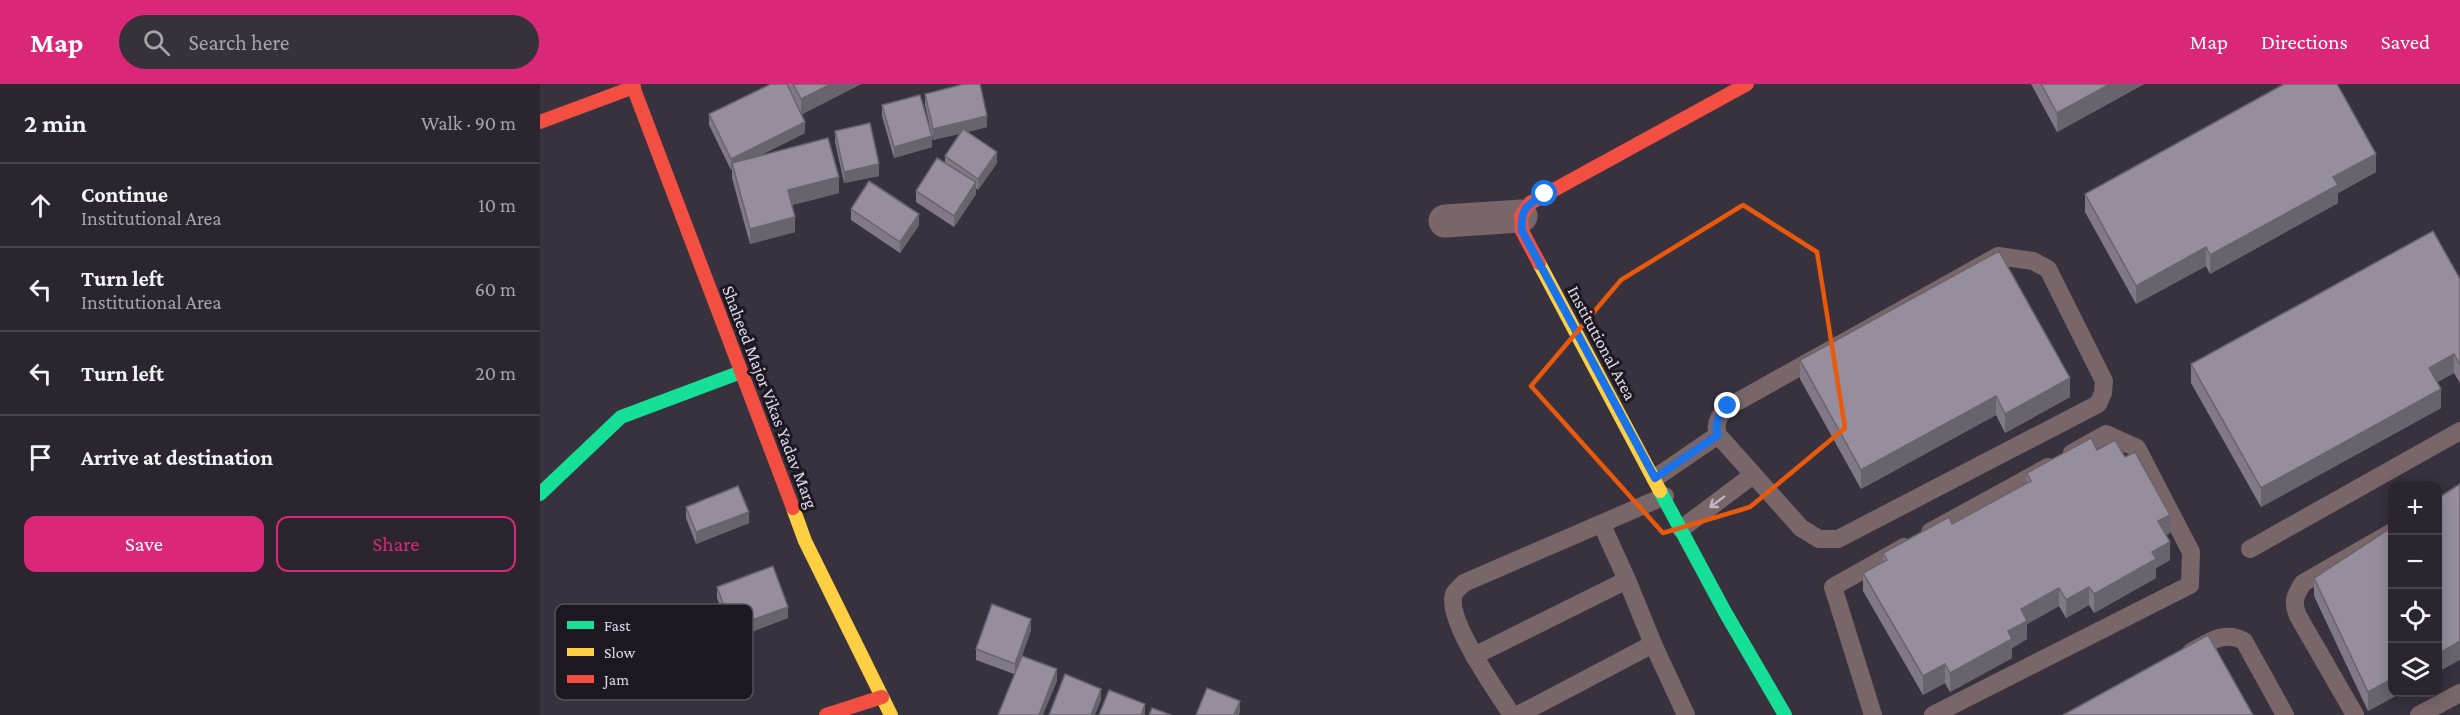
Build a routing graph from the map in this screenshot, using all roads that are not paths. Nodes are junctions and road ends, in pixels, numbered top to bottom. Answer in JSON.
{"nodes":[{"id":1,"x":1747,"y":84,"type":"edge"},
{"id":2,"x":633,"y":86,"type":"edge"},
{"id":3,"x":540,"y":122,"type":"edge"},
{"id":4,"x":1521,"y":216,"type":"junction"},
{"id":5,"x":1445,"y":221,"type":"dead end"},
{"id":6,"x":741,"y":372,"type":"junction"},
{"id":7,"x":2460,"y":431,"type":"edge"},
{"id":8,"x":1718,"y":435,"type":"junction"},
{"id":9,"x":1753,"y":475,"type":"junction"},
{"id":10,"x":1655,"y":478,"type":"junction"},
{"id":11,"x":540,"y":494,"type":"edge"},
{"id":12,"x":1665,"y":496,"type":"junction"},
{"id":13,"x":1602,"y":525,"type":"junction"},
{"id":14,"x":1682,"y":528,"type":"junction"},
{"id":15,"x":2388,"y":534,"type":"edge"},
{"id":16,"x":2250,"y":549,"type":"dead end"},
{"id":17,"x":1627,"y":580,"type":"junction"},
{"id":18,"x":1653,"y":644,"type":"junction"},
{"id":19,"x":1474,"y":656,"type":"junction"},
{"id":20,"x":2176,"y":660,"type":"edge"},
{"id":21,"x":2460,"y":693,"type":"edge"},
{"id":22,"x":882,"y":697,"type":"junction"},
{"id":23,"x":826,"y":715,"type":"edge"},
{"id":24,"x":891,"y":715,"type":"edge"},
{"id":25,"x":1512,"y":715,"type":"edge"},
{"id":26,"x":1518,"y":715,"type":"edge"},
{"id":27,"x":1686,"y":715,"type":"edge"},
{"id":28,"x":1785,"y":715,"type":"edge"},
{"id":29,"x":1873,"y":715,"type":"edge"},
{"id":30,"x":1933,"y":715,"type":"edge"},
{"id":31,"x":2285,"y":715,"type":"edge"},
{"id":32,"x":2355,"y":715,"type":"edge"},
{"id":33,"x":2419,"y":715,"type":"edge"}],
"edges":[{"from":1,"to":4,"type":"street"},
{"from":2,"to":3,"type":"street"},
{"from":2,"to":6,"type":"street","name":"Shaheed Major Vikas Yadav Marg"},
{"from":4,"to":5,"type":"street"},
{"from":4,"to":10,"type":"street","name":"Institutional Area"},
{"from":6,"to":11,"type":"street"},
{"from":6,"to":22,"type":"street","name":"Shaheed Major Vikas Yadav Marg"},
{"from":7,"to":16,"type":"lane"},
{"from":8,"to":9,"type":"lane"},
{"from":8,"to":9,"type":"lane"},
{"from":8,"to":10,"type":"lane"},
{"from":9,"to":14,"type":"lane","one_way":true},
{"from":10,"to":12,"type":"street","name":"Institutional Area"},
{"from":12,"to":13,"type":"lane"},
{"from":12,"to":14,"type":"street","name":"Institutional Area"},
{"from":13,"to":17,"type":"lane"},
{"from":13,"to":19,"type":"lane"},
{"from":14,"to":28,"type":"street","name":"Institutional Area"},
{"from":15,"to":32,"type":"lane"},
{"from":17,"to":18,"type":"lane"},
{"from":17,"to":19,"type":"lane"},
{"from":18,"to":26,"type":"lane"},
{"from":18,"to":27,"type":"lane"},
{"from":19,"to":25,"type":"lane"},
{"from":20,"to":31,"type":"lane"},
{"from":21,"to":33,"type":"lane"},
{"from":22,"to":23,"type":"street"},
{"from":22,"to":24,"type":"street","name":"Shaheed Major Vikas Yadav Marg"},
{"from":29,"to":30,"type":"lane"}]}
